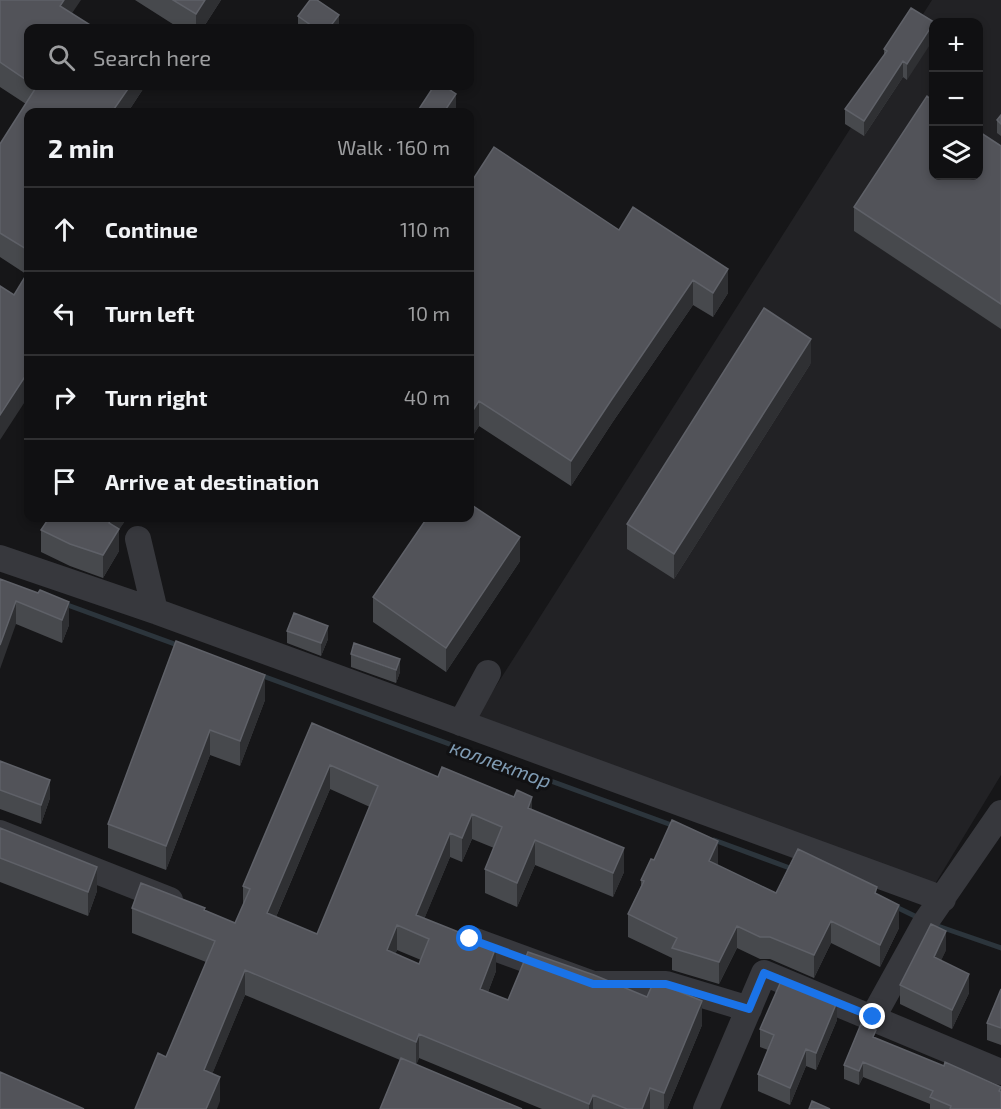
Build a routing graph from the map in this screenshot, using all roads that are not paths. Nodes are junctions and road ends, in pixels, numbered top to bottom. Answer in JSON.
{"nodes":[{"id":1,"x":138,"y":539,"type":"dead end"},
{"id":2,"x":0,"y":558,"type":"edge"},
{"id":3,"x":155,"y":611,"type":"junction"},
{"id":4,"x":488,"y":673,"type":"dead end"},
{"id":5,"x":461,"y":723,"type":"junction"},
{"id":6,"x":1001,"y":813,"type":"edge"},
{"id":7,"x":0,"y":833,"type":"edge"},
{"id":8,"x":184,"y":906,"type":"edge"},
{"id":9,"x":935,"y":909,"type":"junction"},
{"id":10,"x":470,"y":939,"type":"edge"},
{"id":11,"x":749,"y":1009,"type":"junction"},
{"id":12,"x":873,"y":1017,"type":"junction"},
{"id":13,"x":1001,"y":1072,"type":"edge"},
{"id":14,"x":706,"y":1109,"type":"edge"}],
"edges":[{"from":1,"to":3,"type":"street"},
{"from":2,"to":3,"type":"street"},
{"from":3,"to":5,"type":"street"},
{"from":4,"to":5,"type":"street"},
{"from":5,"to":9,"type":"street"},
{"from":6,"to":9,"type":"street"},
{"from":7,"to":8,"type":"street"},
{"from":9,"to":12,"type":"street"},
{"from":10,"to":11,"type":"street"},
{"from":11,"to":12,"type":"street"},
{"from":11,"to":14,"type":"street"},
{"from":12,"to":13,"type":"street"}]}
